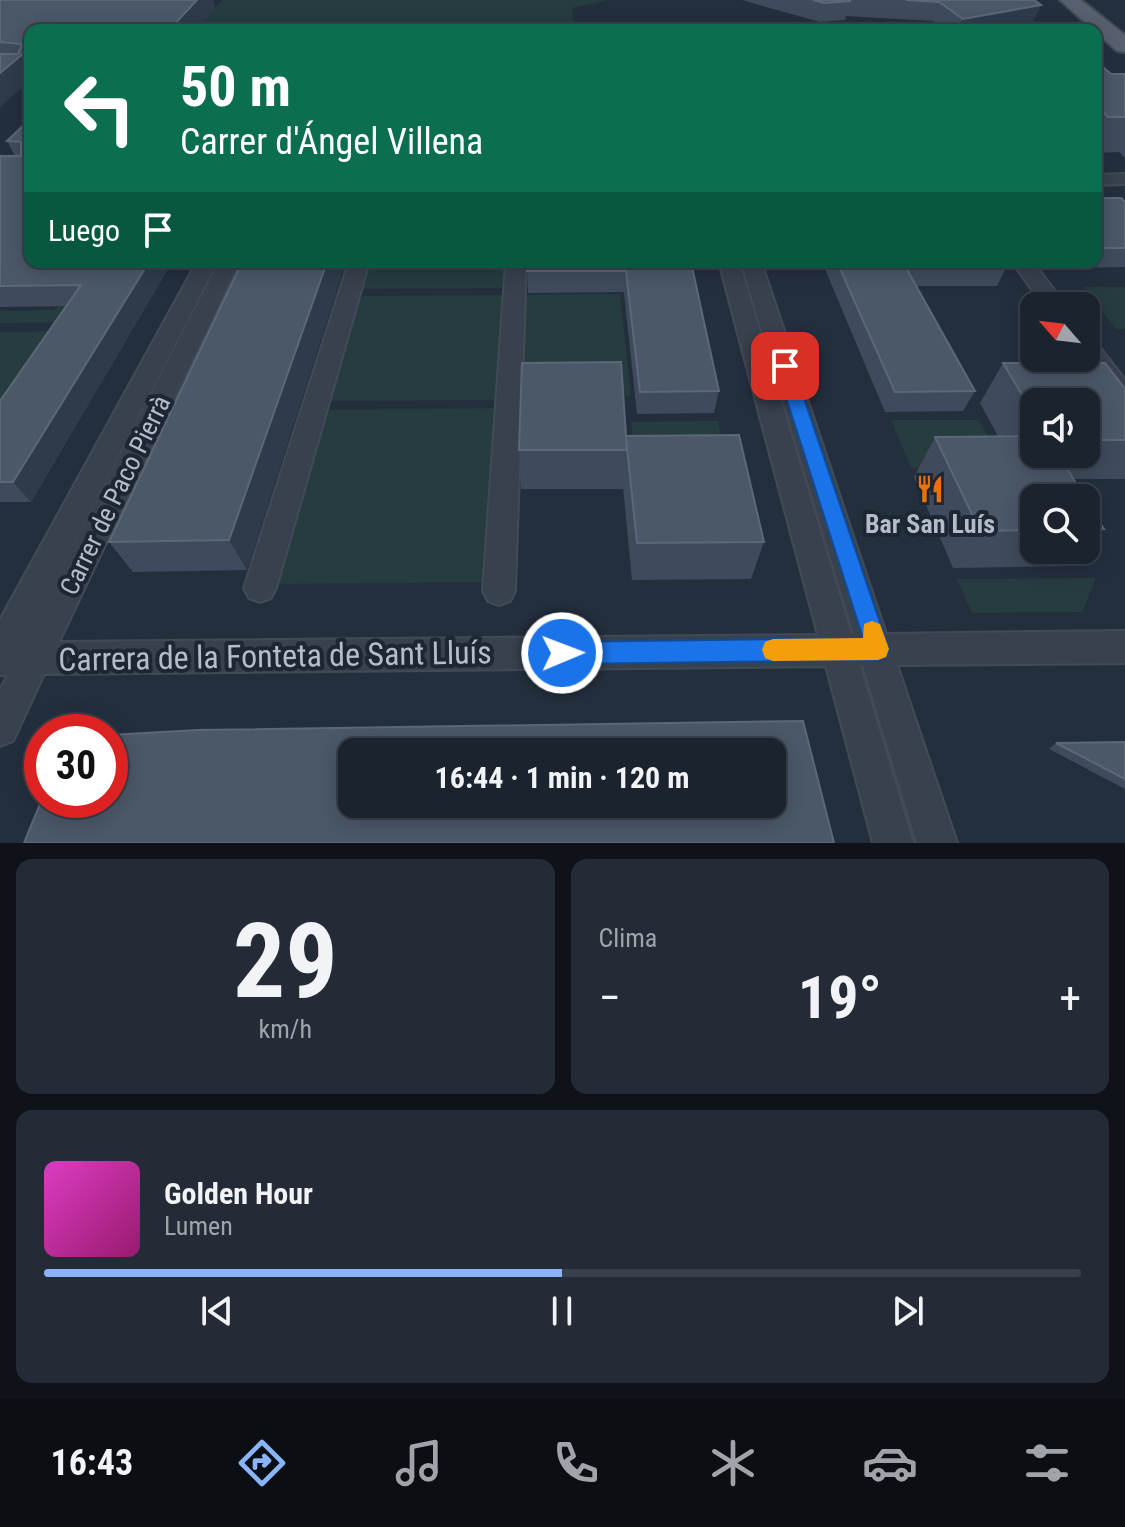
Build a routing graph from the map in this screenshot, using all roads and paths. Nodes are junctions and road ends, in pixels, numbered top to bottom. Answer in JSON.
{"nodes":[{"id":1,"x":1069,"y":0,"type":"edge"},
{"id":2,"x":1091,"y":0,"type":"edge"},
{"id":3,"x":1125,"y":23,"type":"edge"},
{"id":4,"x":1098,"y":24,"type":"edge"},
{"id":5,"x":1102,"y":27,"type":"edge"},
{"id":6,"x":1125,"y":46,"type":"edge"},
{"id":7,"x":1125,"y":179,"type":"edge"},
{"id":8,"x":1102,"y":180,"type":"edge"},
{"id":9,"x":204,"y":268,"type":"edge"},
{"id":10,"x":226,"y":268,"type":"edge"},
{"id":11,"x":357,"y":268,"type":"edge"},
{"id":12,"x":516,"y":268,"type":"edge"},
{"id":13,"x":731,"y":268,"type":"edge"},
{"id":14,"x":753,"y":268,"type":"edge"},
{"id":15,"x":1026,"y":268,"type":"edge"},
{"id":16,"x":1044,"y":292,"type":"edge"},
{"id":17,"x":1100,"y":365,"type":"edge"},
{"id":18,"x":1125,"y":398,"type":"edge"},
{"id":19,"x":260,"y":588,"type":"dead end"},
{"id":20,"x":499,"y":591,"type":"dead end"},
{"id":21,"x":1125,"y":647,"type":"edge"},
{"id":22,"x":839,"y":649,"type":"junction"},
{"id":23,"x":878,"y":649,"type":"junction"},
{"id":24,"x":0,"y":653,"type":"edge"},
{"id":25,"x":0,"y":659,"type":"edge"},
{"id":26,"x":34,"y":659,"type":"junction"},
{"id":27,"x":0,"y":728,"type":"edge"},
{"id":28,"x":893,"y":843,"type":"edge"},
{"id":29,"x":937,"y":843,"type":"edge"}],
"edges":[{"from":1,"to":4,"type":"main road"},
{"from":2,"to":3,"type":"main road"},
{"from":5,"to":6,"type":"main road"},
{"from":7,"to":8,"type":"street"},
{"from":9,"to":24,"type":"street","name":"Carrer de Paco Pierrà"},
{"from":10,"to":26,"type":"street","name":"Carrer de Paco Pierrà"},
{"from":11,"to":19,"type":"street"},
{"from":12,"to":20,"type":"street"},
{"from":13,"to":22,"type":"street"},
{"from":14,"to":23,"type":"street"},
{"from":15,"to":16,"type":"street"},
{"from":17,"to":18,"type":"street"},
{"from":21,"to":23,"type":"street","name":"Carrera de la Fonteta de Sant Lluís"},
{"from":22,"to":23,"type":"street","name":"Carrera de la Fonteta de Sant Lluís"},
{"from":22,"to":26,"type":"street","name":"Carrera de la Fonteta de Sant Lluís"},
{"from":22,"to":28,"type":"street"},
{"from":23,"to":29,"type":"street"},
{"from":25,"to":26,"type":"street","name":"Carrera de la Fonteta de Sant Lluís"},
{"from":26,"to":27,"type":"street","name":"Carrer de Paco Pierrà"}]}
